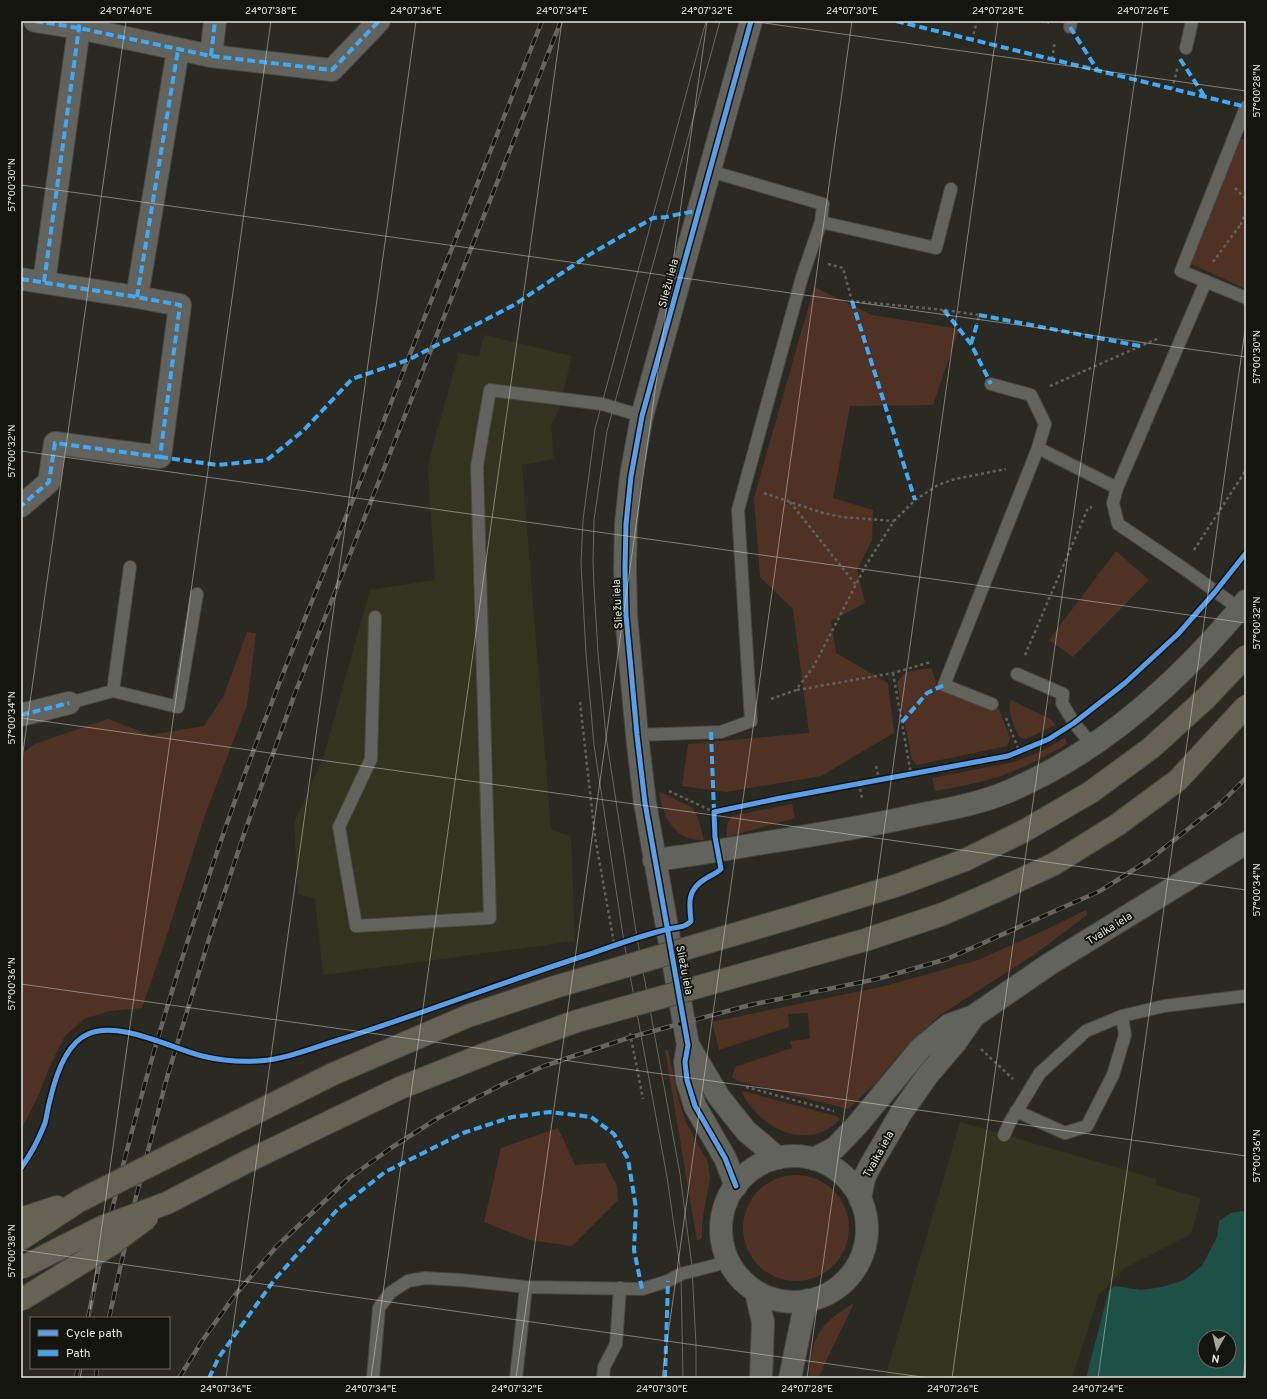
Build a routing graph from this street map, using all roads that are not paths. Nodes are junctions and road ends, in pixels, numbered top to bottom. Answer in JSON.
{"nodes":[{"id":1,"x":35,"y":21,"type":"edge"},
{"id":2,"x":215,"y":21,"type":"edge"},
{"id":3,"x":379,"y":21,"type":"edge"},
{"id":4,"x":751,"y":21,"type":"edge"},
{"id":5,"x":1192,"y":21,"type":"edge"},
{"id":6,"x":79,"y":25,"type":"edge"},
{"id":7,"x":1186,"y":48,"type":"dead end"},
{"id":8,"x":178,"y":50,"type":"junction"},
{"id":9,"x":211,"y":56,"type":"junction"},
{"id":10,"x":1246,"y":106,"type":"edge"},
{"id":11,"x":1243,"y":122,"type":"edge"},
{"id":12,"x":710,"y":171,"type":"junction"},
{"id":13,"x":951,"y":189,"type":"dead end"},
{"id":14,"x":821,"y":222,"type":"junction"},
{"id":15,"x":21,"y":279,"type":"edge"},
{"id":16,"x":1206,"y":281,"type":"junction"},
{"id":17,"x":44,"y":282,"type":"junction"},
{"id":18,"x":137,"y":297,"type":"junction"},
{"id":19,"x":1246,"y":298,"type":"edge"},
{"id":20,"x":991,"y":384,"type":"dead end"},
{"id":21,"x":642,"y":416,"type":"junction"},
{"id":22,"x":1038,"y":448,"type":"junction"},
{"id":23,"x":1117,"y":488,"type":"junction"},
{"id":24,"x":21,"y":506,"type":"edge"},
{"id":25,"x":130,"y":567,"type":"dead end"},
{"id":26,"x":197,"y":594,"type":"dead end"},
{"id":27,"x":1243,"y":605,"type":"edge"},
{"id":28,"x":375,"y":617,"type":"dead end"},
{"id":29,"x":1246,"y":656,"type":"edge"},
{"id":30,"x":1017,"y":674,"type":"road end"},
{"id":31,"x":113,"y":691,"type":"junction"},
{"id":32,"x":69,"y":703,"type":"joint"},
{"id":33,"x":992,"y":704,"type":"dead end"},
{"id":34,"x":1246,"y":706,"type":"edge"},
{"id":35,"x":21,"y":715,"type":"edge"},
{"id":36,"x":637,"y":735,"type":"junction"},
{"id":37,"x":1094,"y":746,"type":"junction"},
{"id":38,"x":1246,"y":843,"type":"edge"},
{"id":39,"x":654,"y":860,"type":"junction"},
{"id":40,"x":1246,"y":996,"type":"edge"},
{"id":41,"x":974,"y":1016,"type":"junction"},
{"id":42,"x":1122,"y":1016,"type":"junction"},
{"id":43,"x":688,"y":1045,"type":"junction"},
{"id":44,"x":1016,"y":1111,"type":"junction"},
{"id":45,"x":1004,"y":1135,"type":"dead end"},
{"id":46,"x":778,"y":1158,"type":"junction"},
{"id":47,"x":814,"y":1159,"type":"junction"},
{"id":48,"x":736,"y":1186,"type":"junction"},
{"id":49,"x":860,"y":1199,"type":"junction"},
{"id":50,"x":79,"y":1201,"type":"junction"},
{"id":51,"x":167,"y":1203,"type":"junction"},
{"id":52,"x":21,"y":1219,"type":"edge"},
{"id":53,"x":21,"y":1239,"type":"edge"},
{"id":54,"x":727,"y":1259,"type":"junction"},
{"id":55,"x":21,"y":1268,"type":"edge"},
{"id":56,"x":526,"y":1287,"type":"junction"},
{"id":57,"x":620,"y":1288,"type":"junction"},
{"id":58,"x":756,"y":1292,"type":"junction"},
{"id":59,"x":21,"y":1300,"type":"edge"},
{"id":60,"x":808,"y":1300,"type":"junction"},
{"id":61,"x":373,"y":1378,"type":"edge"},
{"id":62,"x":516,"y":1378,"type":"edge"},
{"id":63,"x":603,"y":1378,"type":"edge"},
{"id":64,"x":761,"y":1378,"type":"edge"},
{"id":65,"x":790,"y":1378,"type":"edge"}],
"edges":[{"from":1,"to":6,"type":"street"},
{"from":2,"to":9,"type":"street"},
{"from":3,"to":9,"type":"street"},
{"from":4,"to":12,"type":"street","name":"Sliežu iela"},
{"from":5,"to":7,"type":"lane"},
{"from":6,"to":8,"type":"street"},
{"from":6,"to":17,"type":"street"},
{"from":8,"to":9,"type":"street"},
{"from":8,"to":18,"type":"street"},
{"from":10,"to":11,"type":"lane"},
{"from":11,"to":16,"type":"lane"},
{"from":12,"to":14,"type":"lane"},
{"from":12,"to":21,"type":"street","name":"Sliežu iela"},
{"from":13,"to":14,"type":"lane"},
{"from":14,"to":36,"type":"lane"},
{"from":15,"to":17,"type":"street"},
{"from":16,"to":19,"type":"lane"},
{"from":16,"to":23,"type":"lane"},
{"from":17,"to":18,"type":"street"},
{"from":18,"to":24,"type":"street"},
{"from":20,"to":22,"type":"lane"},
{"from":21,"to":28,"type":"lane"},
{"from":21,"to":36,"type":"street","name":"Sliežu iela"},
{"from":22,"to":23,"type":"lane"},
{"from":22,"to":33,"type":"lane"},
{"from":23,"to":27,"type":"lane"},
{"from":25,"to":31,"type":"lane"},
{"from":26,"to":31,"type":"lane"},
{"from":27,"to":37,"type":"street"},
{"from":29,"to":50,"type":"main road","bridge":true},
{"from":30,"to":37,"type":"lane"},
{"from":31,"to":32,"type":"lane"},
{"from":32,"to":35,"type":"street"},
{"from":34,"to":51,"type":"main road","bridge":true},
{"from":36,"to":39,"type":"street","name":"Sliežu iela"},
{"from":37,"to":39,"type":"street"},
{"from":38,"to":41,"type":"street","name":"Tvaika iela"},
{"from":39,"to":43,"type":"street","name":"Sliežu iela"},
{"from":40,"to":42,"type":"lane"},
{"from":41,"to":47,"type":"street","name":"Tvaika iela"},
{"from":41,"to":49,"type":"street","name":"Tvaika iela"},
{"from":42,"to":44,"type":"lane"},
{"from":42,"to":44,"type":"lane"},
{"from":43,"to":46,"type":"street","name":"Sliežu iela"},
{"from":43,"to":48,"type":"street","name":"Sliežu iela"},
{"from":44,"to":45,"type":"lane"},
{"from":46,"to":47,"type":"street","name":"Tvaika iela"},
{"from":46,"to":48,"type":"street","name":"Tvaika iela"},
{"from":47,"to":49,"type":"street","name":"Tvaika iela"},
{"from":48,"to":54,"type":"street","name":"Tvaika iela"},
{"from":49,"to":60,"type":"street","name":"Tvaika iela"},
{"from":50,"to":52,"type":"main road"},
{"from":50,"to":53,"type":"main road"},
{"from":51,"to":55,"type":"main road","bridge":true},
{"from":51,"to":59,"type":"main road","bridge":true},
{"from":54,"to":57,"type":"lane"},
{"from":54,"to":58,"type":"street","name":"Tvaika iela"},
{"from":56,"to":57,"type":"lane"},
{"from":56,"to":61,"type":"lane"},
{"from":56,"to":62,"type":"lane"},
{"from":57,"to":63,"type":"lane"},
{"from":58,"to":60,"type":"street","name":"Tvaika iela"},
{"from":58,"to":64,"type":"street"},
{"from":60,"to":65,"type":"street"}]}
